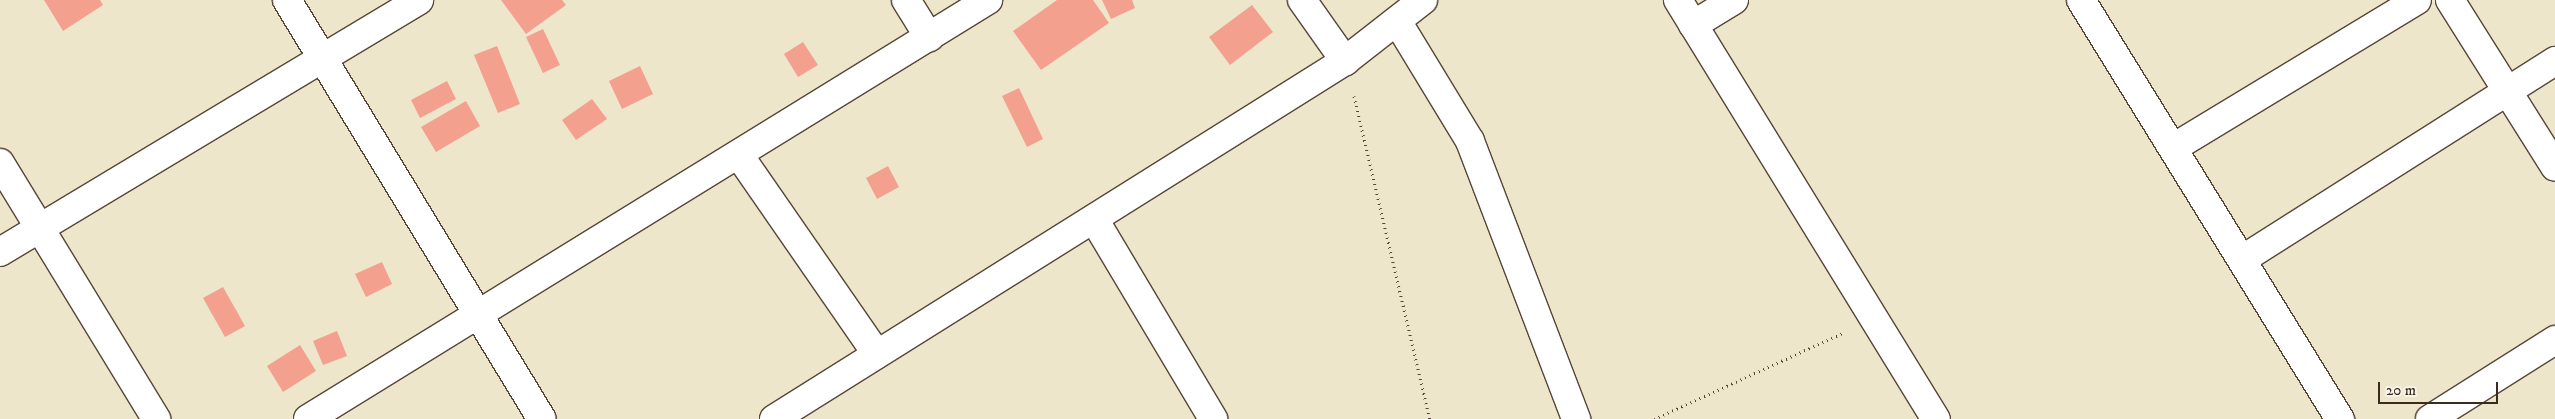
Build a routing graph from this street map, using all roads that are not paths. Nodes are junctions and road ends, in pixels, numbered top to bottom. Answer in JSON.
{"nodes":[{"id":1,"x":287,"y":0,"type":"edge"},
{"id":2,"x":418,"y":0,"type":"edge"},
{"id":3,"x":906,"y":0,"type":"edge"},
{"id":4,"x":988,"y":0,"type":"edge"},
{"id":5,"x":1302,"y":0,"type":"edge"},
{"id":6,"x":1423,"y":0,"type":"edge"},
{"id":7,"x":1678,"y":0,"type":"edge"},
{"id":8,"x":1734,"y":0,"type":"edge"},
{"id":9,"x":2081,"y":0,"type":"edge"},
{"id":10,"x":2417,"y":0,"type":"edge"},
{"id":11,"x":2450,"y":0,"type":"edge"},
{"id":12,"x":1397,"y":21,"type":"junction"},
{"id":13,"x":1694,"y":25,"type":"junction"},
{"id":14,"x":929,"y":37,"type":"junction"},
{"id":15,"x":322,"y":57,"type":"junction"},
{"id":16,"x":1345,"y":61,"type":"junction"},
{"id":17,"x":2555,"y":61,"type":"edge"},
{"id":18,"x":2506,"y":92,"type":"junction"},
{"id":19,"x":2173,"y":148,"type":"junction"},
{"id":20,"x":739,"y":154,"type":"junction"},
{"id":21,"x":0,"y":163,"type":"edge"},
{"id":22,"x":2555,"y":168,"type":"edge"},
{"id":23,"x":1094,"y":218,"type":"junction"},
{"id":24,"x":39,"y":227,"type":"junction"},
{"id":25,"x":0,"y":252,"type":"edge"},
{"id":26,"x":2243,"y":259,"type":"junction"},
{"id":27,"x":479,"y":316,"type":"junction"},
{"id":28,"x":2555,"y":340,"type":"edge"},
{"id":29,"x":877,"y":354,"type":"junction"},
{"id":30,"x":156,"y":419,"type":"edge"},
{"id":31,"x":308,"y":419,"type":"edge"},
{"id":32,"x":542,"y":419,"type":"edge"},
{"id":33,"x":774,"y":419,"type":"edge"},
{"id":34,"x":1213,"y":419,"type":"edge"},
{"id":35,"x":1576,"y":419,"type":"edge"},
{"id":36,"x":1936,"y":419,"type":"edge"},
{"id":37,"x":2340,"y":419,"type":"edge"},
{"id":38,"x":2430,"y":419,"type":"edge"}],
"edges":[{"from":1,"to":15,"type":"street"},
{"from":2,"to":15,"type":"street"},
{"from":3,"to":14,"type":"street"},
{"from":4,"to":14,"type":"street"},
{"from":5,"to":16,"type":"street"},
{"from":6,"to":12,"type":"street"},
{"from":7,"to":13,"type":"street"},
{"from":8,"to":13,"type":"street"},
{"from":9,"to":19,"type":"street"},
{"from":10,"to":19,"type":"street"},
{"from":11,"to":18,"type":"street"},
{"from":12,"to":16,"type":"street"},
{"from":12,"to":35,"type":"street"},
{"from":13,"to":36,"type":"street"},
{"from":14,"to":20,"type":"street"},
{"from":15,"to":24,"type":"street"},
{"from":15,"to":27,"type":"street"},
{"from":16,"to":23,"type":"street"},
{"from":17,"to":18,"type":"street"},
{"from":18,"to":22,"type":"street"},
{"from":18,"to":26,"type":"street"},
{"from":19,"to":26,"type":"street"},
{"from":20,"to":27,"type":"street"},
{"from":20,"to":29,"type":"street"},
{"from":21,"to":24,"type":"street"},
{"from":23,"to":29,"type":"street"},
{"from":23,"to":34,"type":"street"},
{"from":24,"to":25,"type":"street"},
{"from":24,"to":30,"type":"street"},
{"from":26,"to":37,"type":"street"},
{"from":27,"to":31,"type":"street"},
{"from":27,"to":32,"type":"street"},
{"from":28,"to":38,"type":"street"},
{"from":29,"to":33,"type":"street"}]}
